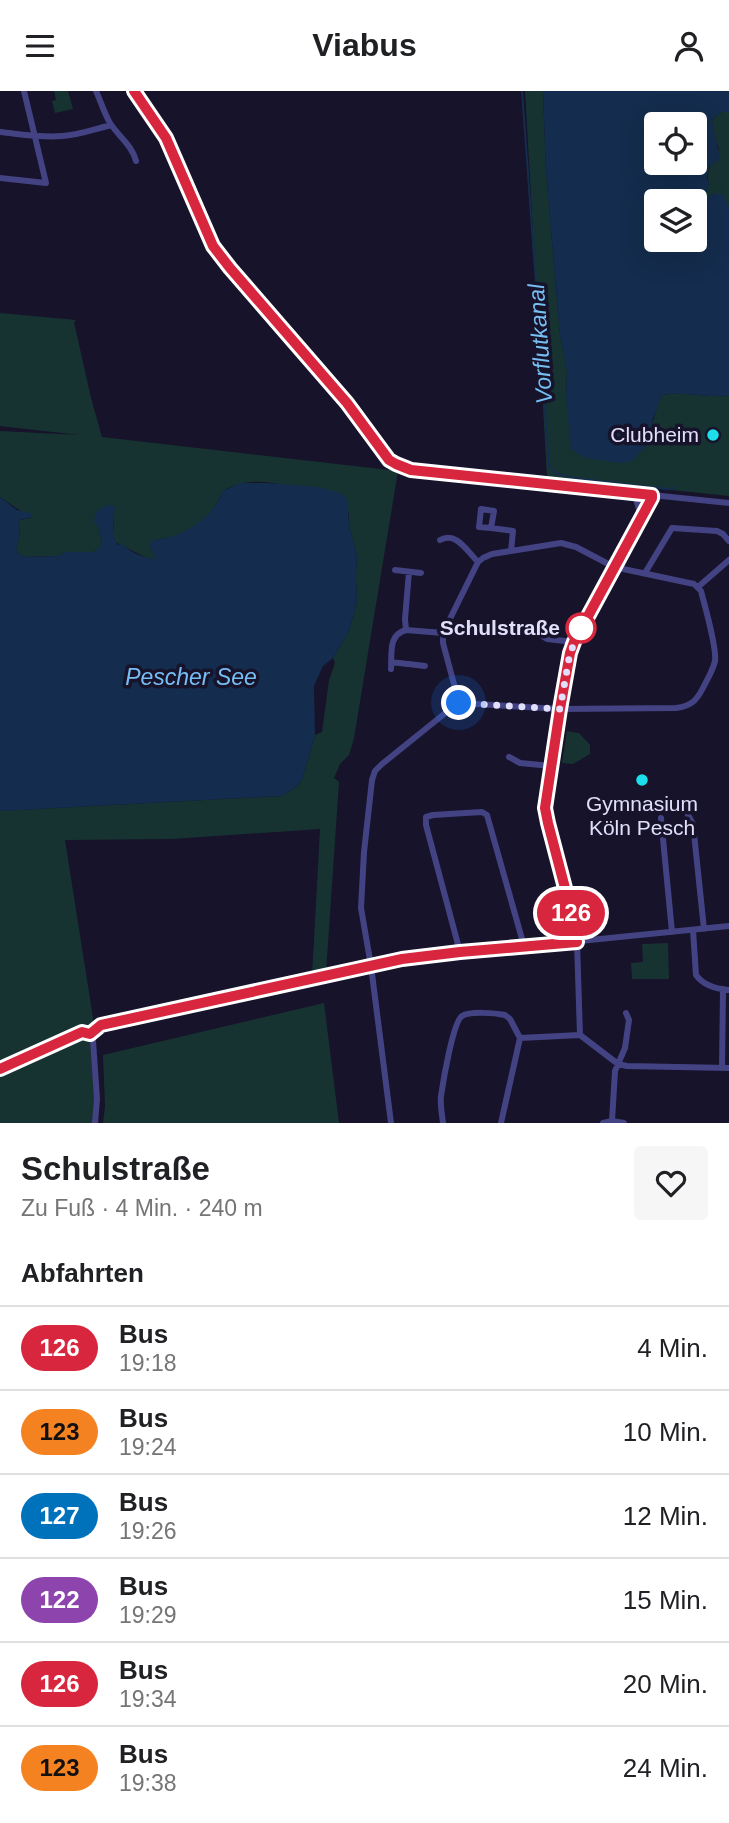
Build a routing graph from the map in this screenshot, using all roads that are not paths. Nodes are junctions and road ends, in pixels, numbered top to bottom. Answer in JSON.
{"nodes":[{"id":1,"x":24,"y":91,"type":"edge"},
{"id":2,"x":96,"y":91,"type":"edge"},
{"id":3,"x":134,"y":91,"type":"edge"},
{"id":4,"x":111,"y":125,"type":"junction"},
{"id":5,"x":0,"y":132,"type":"edge"},
{"id":6,"x":34,"y":136,"type":"junction"},
{"id":7,"x":136,"y":161,"type":"dead end"},
{"id":8,"x":0,"y":178,"type":"edge"},
{"id":9,"x":629,"y":493,"type":"junction"},
{"id":10,"x":652,"y":495,"type":"junction"},
{"id":11,"x":729,"y":503,"type":"edge"},
{"id":12,"x":642,"y":518,"type":"junction"},
{"id":13,"x":491,"y":528,"type":"dead end"},
{"id":14,"x":440,"y":540,"type":"dead end"},
{"id":15,"x":729,"y":541,"type":"edge"},
{"id":16,"x":511,"y":551,"type":"junction"},
{"id":17,"x":729,"y":560,"type":"edge"},
{"id":18,"x":478,"y":562,"type":"junction"},
{"id":19,"x":614,"y":567,"type":"junction"},
{"id":20,"x":395,"y":570,"type":"dead end"},
{"id":21,"x":409,"y":572,"type":"junction"},
{"id":22,"x":421,"y":573,"type":"dead end"},
{"id":23,"x":646,"y":573,"type":"junction"},
{"id":24,"x":698,"y":587,"type":"junction"},
{"id":25,"x":407,"y":630,"type":"junction"},
{"id":26,"x":443,"y":633,"type":"junction"},
{"id":27,"x":537,"y":633,"type":"dead end"},
{"id":28,"x":574,"y":642,"type":"junction"},
{"id":29,"x":425,"y":666,"type":"dead end"},
{"id":30,"x":459,"y":703,"type":"junction"},
{"id":31,"x":560,"y":709,"type":"junction"},
{"id":32,"x":509,"y":757,"type":"dead end"},
{"id":33,"x":551,"y":766,"type":"junction"},
{"id":34,"x":688,"y":815,"type":"dead end"},
{"id":35,"x":661,"y":818,"type":"dead end"},
{"id":36,"x":729,"y":926,"type":"edge"},
{"id":37,"x":704,"y":929,"type":"junction"},
{"id":38,"x":693,"y":930,"type":"junction"},
{"id":39,"x":672,"y":932,"type":"junction"},
{"id":40,"x":577,"y":942,"type":"junction"},
{"id":41,"x":524,"y":946,"type":"junction"},
{"id":42,"x":460,"y":952,"type":"junction"},
{"id":43,"x":371,"y":966,"type":"junction"},
{"id":44,"x":726,"y":990,"type":"edge"},
{"id":45,"x":626,"y":1013,"type":"dead end"},
{"id":46,"x":90,"y":1034,"type":"junction"},
{"id":47,"x":580,"y":1035,"type":"junction"},
{"id":48,"x":520,"y":1038,"type":"junction"},
{"id":49,"x":618,"y":1063,"type":"junction"},
{"id":50,"x":726,"y":1068,"type":"edge"},
{"id":51,"x":0,"y":1069,"type":"edge"},
{"id":52,"x":612,"y":1121,"type":"junction"},
{"id":53,"x":95,"y":1123,"type":"edge"},
{"id":54,"x":391,"y":1123,"type":"edge"},
{"id":55,"x":443,"y":1123,"type":"edge"},
{"id":56,"x":501,"y":1123,"type":"edge"},
{"id":57,"x":603,"y":1123,"type":"edge"},
{"id":58,"x":624,"y":1123,"type":"edge"}],
"edges":[{"from":1,"to":6,"type":"street"},
{"from":2,"to":4,"type":"street"},
{"from":3,"to":9,"type":"street"},
{"from":4,"to":6,"type":"street"},
{"from":4,"to":7,"type":"street"},
{"from":5,"to":6,"type":"street"},
{"from":6,"to":8,"type":"street"},
{"from":9,"to":10,"type":"street"},
{"from":9,"to":12,"type":"street"},
{"from":10,"to":11,"type":"street"},
{"from":10,"to":12,"type":"street"},
{"from":12,"to":19,"type":"street"},
{"from":13,"to":16,"type":"street"},
{"from":14,"to":18,"type":"street"},
{"from":15,"to":23,"type":"street"},
{"from":16,"to":18,"type":"street"},
{"from":16,"to":19,"type":"street"},
{"from":17,"to":24,"type":"street"},
{"from":18,"to":26,"type":"street"},
{"from":19,"to":23,"type":"street"},
{"from":19,"to":28,"type":"street"},
{"from":20,"to":21,"type":"street"},
{"from":21,"to":22,"type":"street"},
{"from":21,"to":25,"type":"street"},
{"from":23,"to":24,"type":"street"},
{"from":24,"to":31,"type":"street"},
{"from":25,"to":26,"type":"street"},
{"from":25,"to":29,"type":"street"},
{"from":26,"to":30,"type":"street"},
{"from":27,"to":28,"type":"street"},
{"from":28,"to":31,"type":"street"},
{"from":30,"to":31,"type":"street"},
{"from":30,"to":43,"type":"street"},
{"from":31,"to":33,"type":"street"},
{"from":32,"to":33,"type":"street"},
{"from":33,"to":40,"type":"street"},
{"from":34,"to":37,"type":"street"},
{"from":35,"to":39,"type":"street"},
{"from":36,"to":37,"type":"street"},
{"from":37,"to":38,"type":"street"},
{"from":38,"to":39,"type":"street"},
{"from":38,"to":44,"type":"street"},
{"from":39,"to":40,"type":"street"},
{"from":40,"to":41,"type":"street"},
{"from":40,"to":47,"type":"street"},
{"from":41,"to":42,"type":"street"},
{"from":41,"to":42,"type":"street"},
{"from":42,"to":43,"type":"street"},
{"from":43,"to":46,"type":"street"},
{"from":43,"to":54,"type":"street"},
{"from":44,"to":50,"type":"street"},
{"from":45,"to":49,"type":"street"},
{"from":46,"to":51,"type":"street"},
{"from":46,"to":53,"type":"street"},
{"from":47,"to":48,"type":"street"},
{"from":47,"to":49,"type":"street"},
{"from":48,"to":55,"type":"street"},
{"from":48,"to":56,"type":"street"},
{"from":49,"to":50,"type":"street"},
{"from":49,"to":52,"type":"street"},
{"from":52,"to":57,"type":"street"},
{"from":52,"to":58,"type":"street"}]}
